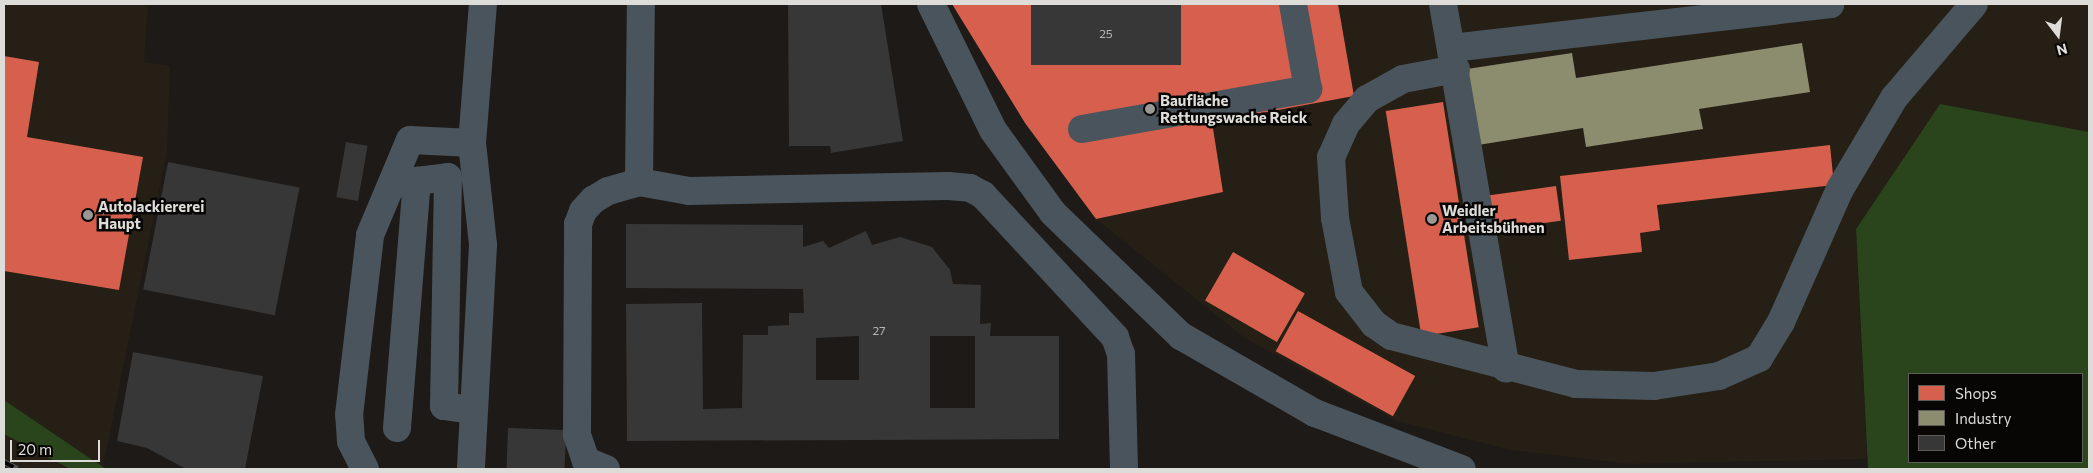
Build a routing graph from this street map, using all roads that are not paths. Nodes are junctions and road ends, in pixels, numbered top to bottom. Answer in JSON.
{"nodes":[{"id":1,"x":483,"y":4,"type":"edge"},
{"id":2,"x":641,"y":4,"type":"edge"},
{"id":3,"x":931,"y":4,"type":"edge"},
{"id":4,"x":1293,"y":4,"type":"edge"},
{"id":5,"x":1443,"y":4,"type":"edge"},
{"id":6,"x":1830,"y":4,"type":"edge"},
{"id":7,"x":1974,"y":4,"type":"edge"},
{"id":8,"x":1779,"y":7,"type":"edge"},
{"id":9,"x":1454,"y":58,"type":"junction"},
{"id":10,"x":1082,"y":130,"type":"dead end"},
{"id":11,"x":472,"y":143,"type":"junction"},
{"id":12,"x":405,"y":182,"type":"junction"},
{"id":13,"x":639,"y":182,"type":"junction"},
{"id":14,"x":1506,"y":369,"type":"junction"},
{"id":15,"x":472,"y":410,"type":"junction"},
{"id":16,"x":397,"y":428,"type":"dead end"},
{"id":17,"x":365,"y":469,"type":"edge"},
{"id":18,"x":471,"y":469,"type":"edge"},
{"id":19,"x":606,"y":469,"type":"edge"},
{"id":20,"x":1124,"y":469,"type":"edge"},
{"id":21,"x":1462,"y":469,"type":"edge"}],
"edges":[{"from":1,"to":11,"type":"lane"},
{"from":2,"to":13,"type":"lane"},
{"from":3,"to":21,"type":"lane"},
{"from":4,"to":10,"type":"lane"},
{"from":5,"to":9,"type":"lane"},
{"from":6,"to":8,"type":"lane"},
{"from":7,"to":14,"type":"lane"},
{"from":8,"to":9,"type":"lane"},
{"from":9,"to":14,"type":"lane"},
{"from":9,"to":14,"type":"lane"},
{"from":11,"to":12,"type":"lane"},
{"from":11,"to":15,"type":"lane"},
{"from":12,"to":15,"type":"lane"},
{"from":12,"to":16,"type":"lane"},
{"from":12,"to":17,"type":"lane"},
{"from":13,"to":19,"type":"lane"},
{"from":13,"to":20,"type":"lane"},
{"from":15,"to":18,"type":"lane"}]}
